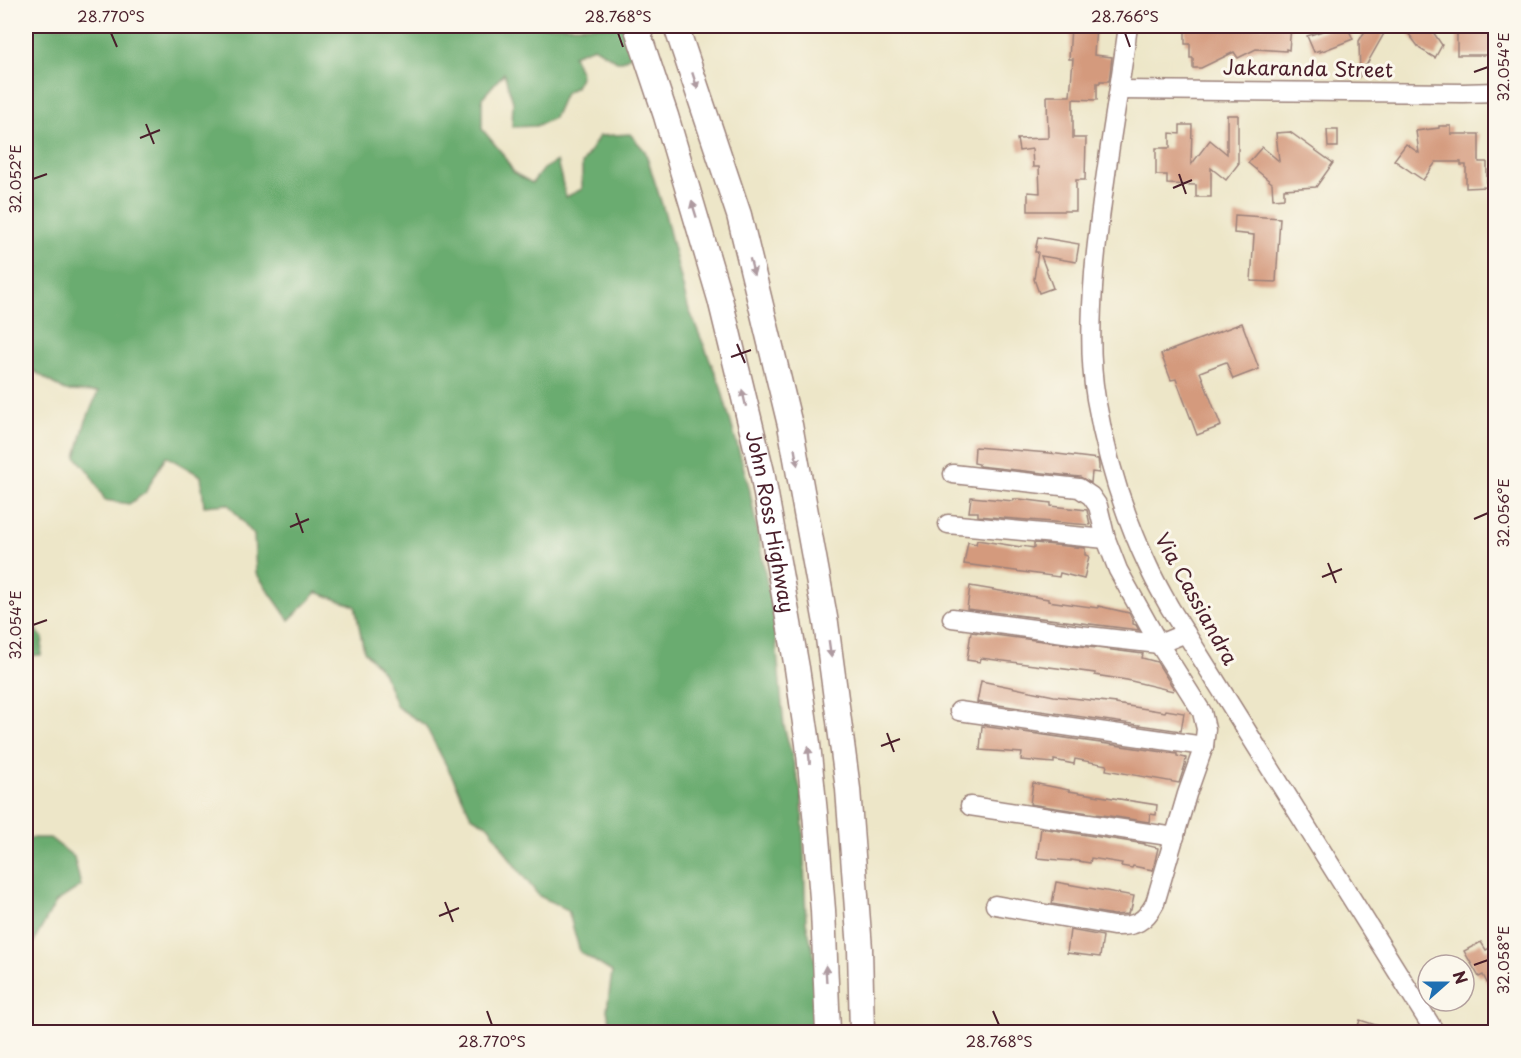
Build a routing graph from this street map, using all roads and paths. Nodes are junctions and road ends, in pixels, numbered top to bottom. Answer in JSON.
{"nodes":[{"id":1,"x":636,"y":26,"type":"edge"},
{"id":2,"x":676,"y":26,"type":"edge"},
{"id":3,"x":1128,"y":26,"type":"edge"},
{"id":4,"x":1119,"y":90,"type":"junction"},
{"id":5,"x":1496,"y":92,"type":"edge"},
{"id":6,"x":953,"y":474,"type":"dead end"},
{"id":7,"x":948,"y":524,"type":"dead end"},
{"id":8,"x":1106,"y":539,"type":"junction"},
{"id":9,"x":952,"y":618,"type":"dead end"},
{"id":10,"x":1186,"y":633,"type":"junction"},
{"id":11,"x":1159,"y":644,"type":"junction"},
{"id":12,"x":959,"y":711,"type":"dead end"},
{"id":13,"x":1204,"y":746,"type":"junction"},
{"id":14,"x":970,"y":806,"type":"dead end"},
{"id":15,"x":1175,"y":837,"type":"junction"},
{"id":16,"x":995,"y":905,"type":"dead end"},
{"id":17,"x":828,"y":1032,"type":"edge"},
{"id":18,"x":862,"y":1032,"type":"edge"},
{"id":19,"x":1435,"y":1032,"type":"edge"}],
"edges":[{"from":17,"to":1,"type":"main road","name":"John Ross Highway","one_way":true},
{"from":2,"to":18,"type":"main road","name":"John Ross Highway","one_way":true},
{"from":3,"to":4,"type":"street","name":"Via Cassiandra"},
{"from":4,"to":5,"type":"street","name":"Jakaranda Street"},
{"from":4,"to":10,"type":"street","name":"Via Cassiandra"},
{"from":6,"to":8,"type":"street"},
{"from":7,"to":8,"type":"street"},
{"from":8,"to":11,"type":"street"},
{"from":9,"to":11,"type":"street"},
{"from":10,"to":11,"type":"street"},
{"from":10,"to":19,"type":"street","name":"Via Cassiandra"},
{"from":11,"to":13,"type":"street"},
{"from":12,"to":13,"type":"street"},
{"from":13,"to":15,"type":"street"},
{"from":14,"to":15,"type":"street"},
{"from":15,"to":16,"type":"street"}]}
